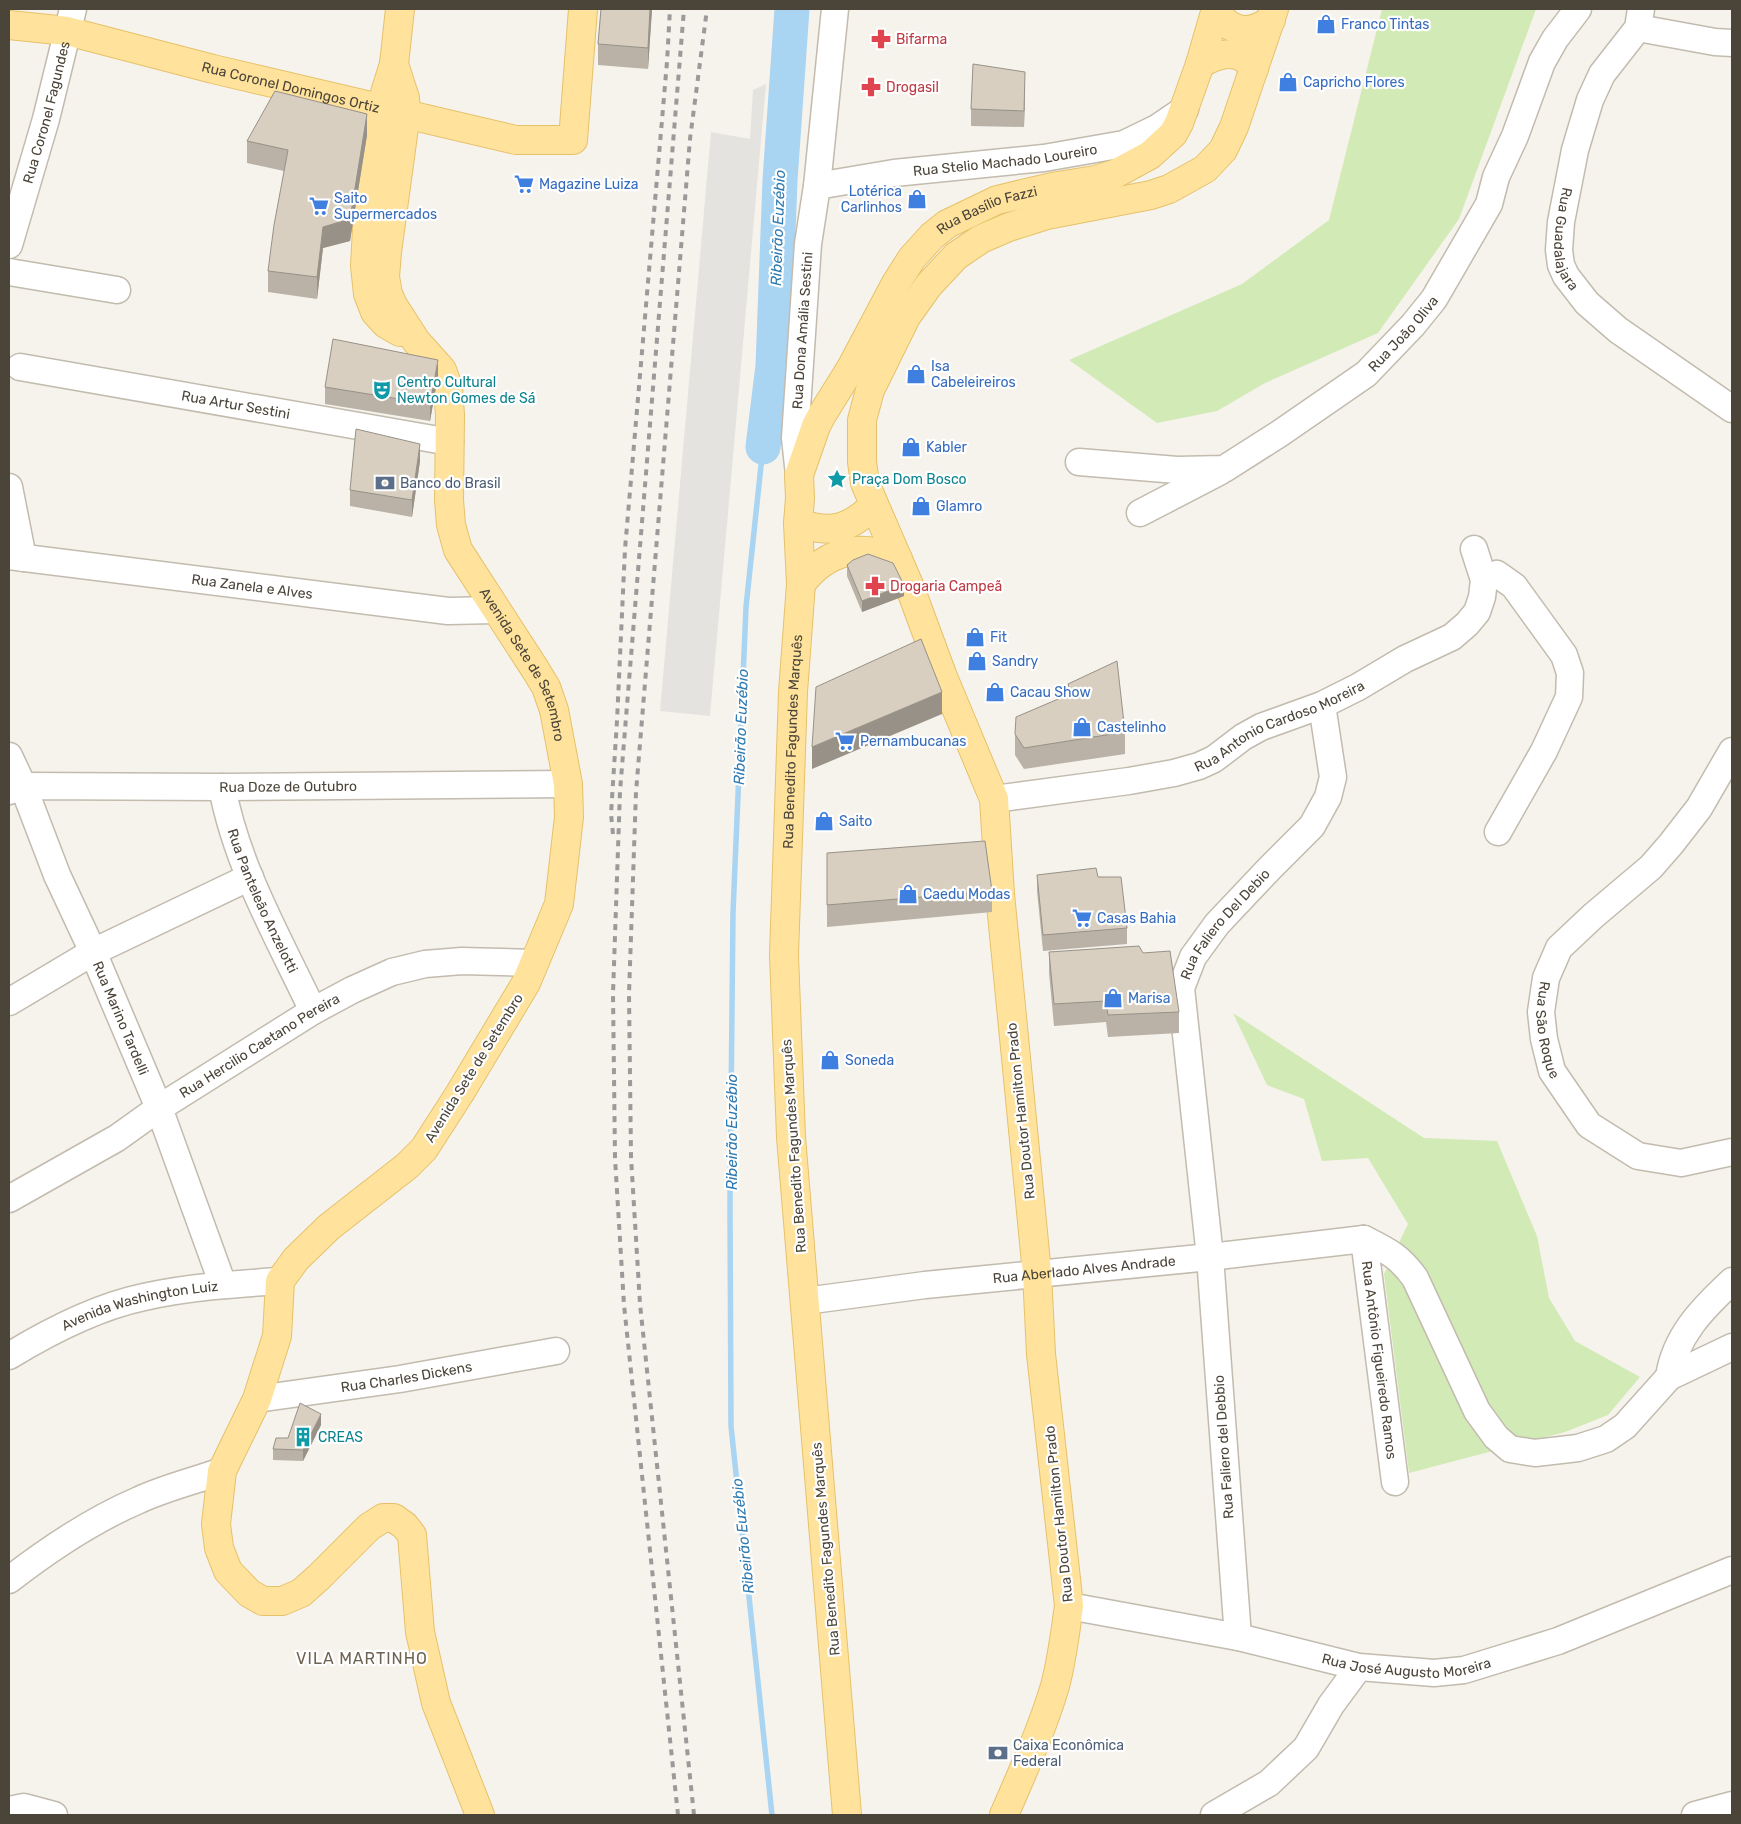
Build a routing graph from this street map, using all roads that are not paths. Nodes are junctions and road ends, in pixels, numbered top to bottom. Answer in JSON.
{"nodes":[{"id":1,"x":400,"y":9,"type":"edge"},
{"id":2,"x":583,"y":9,"type":"edge"},
{"id":3,"x":835,"y":9,"type":"edge"},
{"id":4,"x":1578,"y":9,"type":"edge"},
{"id":5,"x":1215,"y":10,"type":"edge"},
{"id":6,"x":1272,"y":14,"type":"edge"},
{"id":7,"x":1640,"y":18,"type":"edge"},
{"id":8,"x":70,"y":20,"type":"edge"},
{"id":9,"x":9,"y":25,"type":"edge"},
{"id":10,"x":1732,"y":43,"type":"edge"},
{"id":11,"x":1200,"y":64,"type":"junction"},
{"id":12,"x":1254,"y":69,"type":"junction"},
{"id":13,"x":1185,"y":109,"type":"junction"},
{"id":14,"x":395,"y":110,"type":"junction"},
{"id":15,"x":817,"y":186,"type":"junction"},
{"id":16,"x":9,"y":245,"type":"edge"},
{"id":17,"x":9,"y":272,"type":"edge"},
{"id":18,"x":117,"y":290,"type":"dead end"},
{"id":19,"x":20,"y":367,"type":"dead end"},
{"id":20,"x":1732,"y":409,"type":"edge"},
{"id":21,"x":862,"y":420,"type":"joint"},
{"id":22,"x":450,"y":442,"type":"junction"},
{"id":23,"x":1079,"y":462,"type":"dead end"},
{"id":24,"x":1224,"y":469,"type":"junction"},
{"id":25,"x":799,"y":475,"type":"junction"},
{"id":26,"x":9,"y":487,"type":"edge"},
{"id":27,"x":873,"y":506,"type":"junction"},
{"id":28,"x":1140,"y":513,"type":"dead end"},
{"id":29,"x":798,"y":522,"type":"junction"},
{"id":30,"x":1474,"y":549,"type":"dead end"},
{"id":31,"x":16,"y":557,"type":"edge"},
{"id":32,"x":898,"y":559,"type":"junction"},
{"id":33,"x":1484,"y":580,"type":"junction"},
{"id":34,"x":801,"y":584,"type":"junction"},
{"id":35,"x":496,"y":610,"type":"junction"},
{"id":36,"x":1322,"y":705,"type":"junction"},
{"id":37,"x":1732,"y":751,"type":"edge"},
{"id":38,"x":9,"y":756,"type":"edge"},
{"id":39,"x":568,"y":784,"type":"junction"},
{"id":40,"x":16,"y":788,"type":"edge"},
{"id":41,"x":222,"y":788,"type":"junction"},
{"id":42,"x":994,"y":799,"type":"junction"},
{"id":43,"x":1498,"y":832,"type":"dead end"},
{"id":44,"x":250,"y":877,"type":"junction"},
{"id":45,"x":93,"y":952,"type":"junction"},
{"id":46,"x":534,"y":963,"type":"junction"},
{"id":47,"x":9,"y":1002,"type":"edge"},
{"id":48,"x":313,"y":1011,"type":"junction"},
{"id":49,"x":159,"y":1108,"type":"junction"},
{"id":50,"x":1732,"y":1152,"type":"edge"},
{"id":51,"x":9,"y":1199,"type":"edge"},
{"id":52,"x":1364,"y":1239,"type":"junction"},
{"id":53,"x":1210,"y":1257,"type":"junction"},
{"id":54,"x":1037,"y":1273,"type":"junction"},
{"id":55,"x":280,"y":1281,"type":"junction"},
{"id":56,"x":1732,"y":1281,"type":"edge"},
{"id":57,"x":224,"y":1285,"type":"junction"},
{"id":58,"x":805,"y":1301,"type":"junction"},
{"id":59,"x":1732,"y":1347,"type":"edge"},
{"id":60,"x":556,"y":1351,"type":"dead end"},
{"id":61,"x":9,"y":1356,"type":"edge"},
{"id":62,"x":1669,"y":1377,"type":"junction"},
{"id":63,"x":257,"y":1399,"type":"junction"},
{"id":64,"x":222,"y":1472,"type":"junction"},
{"id":65,"x":1395,"y":1482,"type":"dead end"},
{"id":66,"x":1732,"y":1570,"type":"edge"},
{"id":67,"x":9,"y":1580,"type":"edge"},
{"id":68,"x":1069,"y":1606,"type":"junction"},
{"id":69,"x":1238,"y":1637,"type":"junction"},
{"id":70,"x":1359,"y":1667,"type":"junction"},
{"id":71,"x":1732,"y":1805,"type":"edge"},
{"id":72,"x":9,"y":1810,"type":"edge"},
{"id":73,"x":54,"y":1815,"type":"edge"},
{"id":74,"x":480,"y":1815,"type":"edge"},
{"id":75,"x":847,"y":1815,"type":"edge"},
{"id":76,"x":1004,"y":1815,"type":"edge"},
{"id":77,"x":1214,"y":1815,"type":"edge"},
{"id":78,"x":1695,"y":1815,"type":"edge"}],
"edges":[{"from":1,"to":14,"type":"main road","name":"Avenida Sete de Setembro"},
{"from":2,"to":14,"type":"main road","name":"Rua Coronel Domingos Ortiz"},
{"from":3,"to":15,"type":"street","name":"Rua Dona Amália Sestini"},
{"from":4,"to":24,"type":"street","name":"Rua João Oliva"},
{"from":5,"to":6,"type":"main road"},
{"from":5,"to":11,"type":"main road","name":"Rua Basílio Fazzi"},
{"from":6,"to":12,"type":"main road","name":"Rua Basílio Fazzi"},
{"from":7,"to":10,"type":"street"},
{"from":7,"to":20,"type":"street","name":"Rua Guadalajara"},
{"from":8,"to":9,"type":"main road","name":"Rua Coronel Domingos Ortiz"},
{"from":8,"to":14,"type":"main road","name":"Rua Coronel Domingos Ortiz"},
{"from":8,"to":16,"type":"street","name":"Rua Coronel Fagundes"},
{"from":11,"to":12,"type":"main road"},
{"from":11,"to":13,"type":"main road","name":"Rua Basílio Fazzi"},
{"from":12,"to":21,"type":"main road","name":"Rua Basílio Fazzi"},
{"from":13,"to":15,"type":"street","name":"Rua Stelio Machado Loureiro"},
{"from":13,"to":25,"type":"main road","name":"Rua Basílio Fazzi"},
{"from":14,"to":22,"type":"main road","name":"Avenida Sete de Setembro"},
{"from":15,"to":25,"type":"street","name":"Rua Dona Amália Sestini"},
{"from":17,"to":18,"type":"street"},
{"from":19,"to":22,"type":"street","name":"Rua Artur Sestini"},
{"from":21,"to":27,"type":"main road","name":"Rua Doutor Hamilton Prado"},
{"from":22,"to":35,"type":"main road","name":"Avenida Sete de Setembro"},
{"from":23,"to":24,"type":"street"},
{"from":24,"to":28,"type":"street","name":"Rua João Oliva"},
{"from":25,"to":29,"type":"main road","name":"Rua Benedito Fagundes Marquês"},
{"from":26,"to":31,"type":"street"},
{"from":27,"to":29,"type":"main road"},
{"from":27,"to":32,"type":"main road","name":"Rua Doutor Hamilton Prado"},
{"from":29,"to":34,"type":"main road","name":"Rua Benedito Fagundes Marquês"},
{"from":30,"to":33,"type":"street","name":"Rua Antonio Cardoso Moreira"},
{"from":31,"to":35,"type":"street","name":"Rua Zanela e Alves"},
{"from":32,"to":34,"type":"main road"},
{"from":32,"to":42,"type":"main road","name":"Rua Doutor Hamilton Prado"},
{"from":33,"to":36,"type":"street","name":"Rua Antonio Cardoso Moreira"},
{"from":33,"to":43,"type":"street"},
{"from":34,"to":58,"type":"main road","name":"Rua Benedito Fagundes Marquês"},
{"from":35,"to":39,"type":"main road","name":"Avenida Sete de Setembro"},
{"from":36,"to":42,"type":"street","name":"Rua Antonio Cardoso Moreira"},
{"from":36,"to":53,"type":"street","name":"Rua Faliero Del Debio"},
{"from":37,"to":50,"type":"street","name":"Rua São Roque"},
{"from":38,"to":40,"type":"street","name":"Rua Marino Tardelli"},
{"from":39,"to":41,"type":"street","name":"Rua Doze de Outubro"},
{"from":39,"to":46,"type":"main road","name":"Avenida Sete de Setembro"},
{"from":40,"to":41,"type":"street","name":"Rua Doze de Outubro"},
{"from":40,"to":45,"type":"street","name":"Rua Marino Tardelli"},
{"from":41,"to":44,"type":"street","name":"Rua Panteleão Anzelotti"},
{"from":42,"to":54,"type":"main road","name":"Rua Doutor Hamilton Prado"},
{"from":44,"to":45,"type":"street"},
{"from":44,"to":48,"type":"street","name":"Rua Panteleão Anzelotti"},
{"from":45,"to":47,"type":"street"},
{"from":45,"to":49,"type":"street","name":"Rua Marino Tardelli"},
{"from":46,"to":48,"type":"street","name":"Rua Hercilio Caetano Pereira"},
{"from":46,"to":55,"type":"main road","name":"Avenida Sete de Setembro"},
{"from":48,"to":49,"type":"street","name":"Rua Hercilio Caetano Pereira"},
{"from":49,"to":51,"type":"street","name":"Rua Hercilio Caetano Pereira"},
{"from":49,"to":57,"type":"street","name":"Rua Marino Tardelli"},
{"from":52,"to":53,"type":"street","name":"Rua Aberlado Alves Andrade"},
{"from":52,"to":62,"type":"street"},
{"from":52,"to":65,"type":"street","name":"Rua Antônio Figueiredo Ramos"},
{"from":53,"to":54,"type":"street","name":"Rua Aberlado Alves Andrade"},
{"from":53,"to":69,"type":"street","name":"Rua Faliero del Debbio"},
{"from":54,"to":58,"type":"street","name":"Rua Aberlado Alves Andrade"},
{"from":54,"to":68,"type":"main road","name":"Rua Doutor Hamilton Prado"},
{"from":55,"to":57,"type":"street","name":"Avenida Washington Luiz"},
{"from":55,"to":63,"type":"main road"},
{"from":56,"to":62,"type":"street"},
{"from":57,"to":61,"type":"street","name":"Avenida Washington Luiz"},
{"from":58,"to":75,"type":"main road","name":"Rua Benedito Fagundes Marquês"},
{"from":59,"to":62,"type":"street"},
{"from":60,"to":63,"type":"street","name":"Rua Charles Dickens"},
{"from":63,"to":64,"type":"main road"},
{"from":64,"to":67,"type":"street"},
{"from":64,"to":74,"type":"main road"},
{"from":66,"to":70,"type":"street","name":"Rua José Augusto Moreira"},
{"from":68,"to":69,"type":"street","name":"Rua José Augusto Moreira"},
{"from":68,"to":76,"type":"main road","name":"Rua Doutor Hamilton Prado"},
{"from":69,"to":70,"type":"street","name":"Rua José Augusto Moreira"},
{"from":70,"to":77,"type":"street"},
{"from":71,"to":78,"type":"street"},
{"from":72,"to":73,"type":"street"}]}
